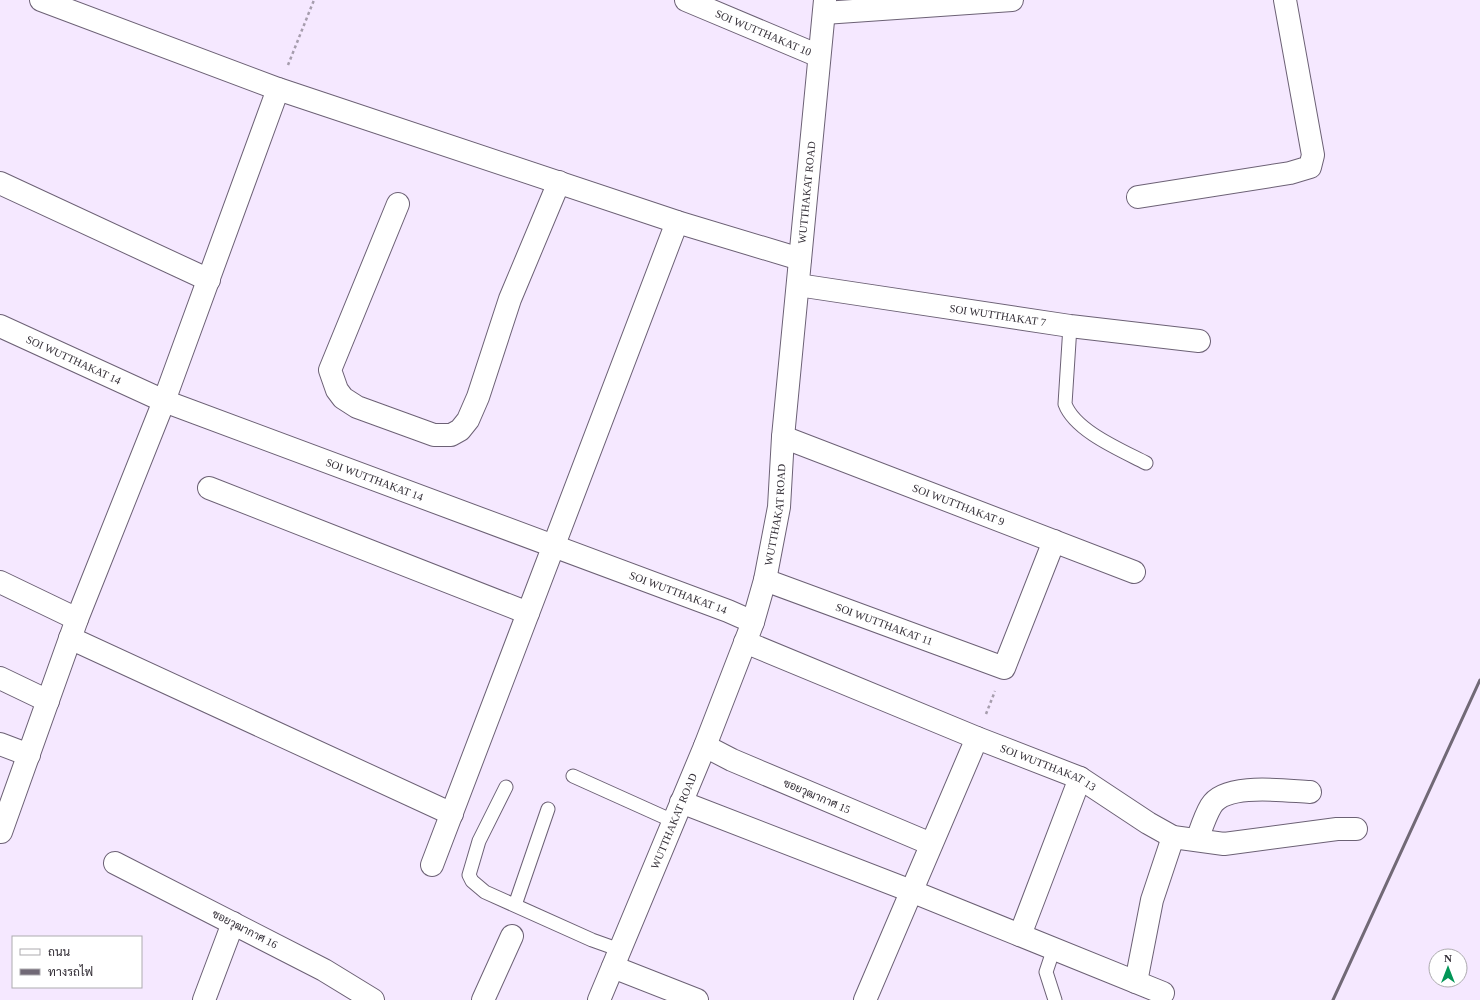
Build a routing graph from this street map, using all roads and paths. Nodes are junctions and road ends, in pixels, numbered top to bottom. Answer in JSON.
{"nodes":[{"id":1,"x":41,"y":0,"type":"edge"},
{"id":2,"x":314,"y":0,"type":"edge"},
{"id":3,"x":686,"y":0,"type":"edge"},
{"id":4,"x":1012,"y":0,"type":"edge"},
{"id":5,"x":1285,"y":0,"type":"edge"},
{"id":6,"x":824,"y":6,"type":"edge"},
{"id":7,"x":820,"y":56,"type":"junction"},
{"id":8,"x":278,"y":89,"type":"junction"},
{"id":9,"x":559,"y":182,"type":"junction"},
{"id":10,"x":0,"y":183,"type":"edge"},
{"id":11,"x":1138,"y":197,"type":"dead end"},
{"id":12,"x":398,"y":204,"type":"dead end"},
{"id":13,"x":677,"y":222,"type":"junction"},
{"id":14,"x":800,"y":259,"type":"junction"},
{"id":15,"x":210,"y":280,"type":"junction"},
{"id":16,"x":798,"y":285,"type":"junction"},
{"id":17,"x":0,"y":326,"type":"edge"},
{"id":18,"x":1070,"y":326,"type":"junction"},
{"id":19,"x":1199,"y":341,"type":"dead end"},
{"id":20,"x":164,"y":401,"type":"junction"},
{"id":21,"x":783,"y":437,"type":"junction"},
{"id":22,"x":1146,"y":463,"type":"dead end"},
{"id":23,"x":210,"y":488,"type":"dead end"},
{"id":24,"x":1054,"y":541,"type":"junction"},
{"id":25,"x":553,"y":546,"type":"junction"},
{"id":26,"x":1134,"y":572,"type":"dead end"},
{"id":27,"x":765,"y":580,"type":"junction"},
{"id":28,"x":0,"y":582,"type":"edge"},
{"id":29,"x":528,"y":613,"type":"junction"},
{"id":30,"x":73,"y":628,"type":"junction"},
{"id":31,"x":749,"y":632,"type":"junction"},
{"id":32,"x":1004,"y":668,"type":"junction"},
{"id":33,"x":0,"y":678,"type":"edge"},
{"id":34,"x":48,"y":701,"type":"junction"},
{"id":35,"x":977,"y":738,"type":"junction"},
{"id":36,"x":0,"y":744,"type":"edge"},
{"id":37,"x":705,"y":746,"type":"junction"},
{"id":38,"x":29,"y":755,"type":"junction"},
{"id":39,"x":573,"y":776,"type":"dead end"},
{"id":40,"x":1080,"y":778,"type":"junction"},
{"id":41,"x":506,"y":787,"type":"dead end"},
{"id":42,"x":1310,"y":792,"type":"dead end"},
{"id":43,"x":548,"y":809,"type":"dead end"},
{"id":44,"x":677,"y":811,"type":"junction"},
{"id":45,"x":452,"y":814,"type":"junction"},
{"id":46,"x":1356,"y":829,"type":"dead end"},
{"id":47,"x":0,"y":831,"type":"edge"},
{"id":48,"x":1173,"y":837,"type":"junction"},
{"id":49,"x":1196,"y":840,"type":"junction"},
{"id":50,"x":931,"y":844,"type":"junction"},
{"id":51,"x":115,"y":863,"type":"dead end"},
{"id":52,"x":432,"y":865,"type":"dead end"},
{"id":53,"x":911,"y":891,"type":"junction"},
{"id":54,"x":515,"y":906,"type":"junction"},
{"id":55,"x":233,"y":923,"type":"junction"},
{"id":56,"x":1020,"y":934,"type":"junction"},
{"id":57,"x":512,"y":936,"type":"dead end"},
{"id":58,"x":1054,"y":948,"type":"junction"},
{"id":59,"x":616,"y":958,"type":"junction"},
{"id":60,"x":1136,"y":982,"type":"junction"},
{"id":61,"x":1163,"y":994,"type":"dead end"},
{"id":62,"x":204,"y":1000,"type":"edge"},
{"id":63,"x":373,"y":1000,"type":"edge"},
{"id":64,"x":483,"y":1000,"type":"edge"},
{"id":65,"x":599,"y":1000,"type":"edge"},
{"id":66,"x":697,"y":1000,"type":"edge"},
{"id":67,"x":864,"y":1000,"type":"edge"},
{"id":68,"x":1055,"y":1000,"type":"edge"}],
"edges":[{"from":1,"to":8,"type":"street"},
{"from":2,"to":8,"type":"path"},
{"from":3,"to":7,"type":"street","name":"SOI WUTTHAKAT 10"},
{"from":4,"to":6,"type":"street"},
{"from":5,"to":11,"type":"street"},
{"from":6,"to":7,"type":"street","name":"WUTTHAKAT ROAD"},
{"from":7,"to":14,"type":"street","name":"WUTTHAKAT ROAD"},
{"from":8,"to":9,"type":"street"},
{"from":8,"to":15,"type":"street"},
{"from":9,"to":12,"type":"street"},
{"from":9,"to":13,"type":"street"},
{"from":10,"to":15,"type":"street"},
{"from":13,"to":14,"type":"street"},
{"from":13,"to":25,"type":"street"},
{"from":14,"to":16,"type":"street","name":"WUTTHAKAT ROAD"},
{"from":15,"to":20,"type":"street"},
{"from":16,"to":18,"type":"street","name":"SOI WUTTHAKAT 7"},
{"from":16,"to":21,"type":"street","name":"WUTTHAKAT ROAD"},
{"from":17,"to":20,"type":"street","name":"SOI WUTTHAKAT 14"},
{"from":18,"to":19,"type":"street","name":"SOI WUTTHAKAT 7"},
{"from":18,"to":22,"type":"lane"},
{"from":20,"to":25,"type":"street","name":"SOI WUTTHAKAT 14"},
{"from":20,"to":30,"type":"street"},
{"from":21,"to":24,"type":"street","name":"SOI WUTTHAKAT 9"},
{"from":21,"to":27,"type":"street","name":"WUTTHAKAT ROAD"},
{"from":23,"to":29,"type":"street"},
{"from":24,"to":26,"type":"street","name":"SOI WUTTHAKAT 9"},
{"from":24,"to":32,"type":"street"},
{"from":25,"to":29,"type":"street"},
{"from":25,"to":31,"type":"street","name":"SOI WUTTHAKAT 14"},
{"from":27,"to":31,"type":"street","name":"WUTTHAKAT ROAD"},
{"from":27,"to":32,"type":"street","name":"SOI WUTTHAKAT 11"},
{"from":28,"to":30,"type":"street"},
{"from":29,"to":45,"type":"street"},
{"from":30,"to":34,"type":"street"},
{"from":30,"to":45,"type":"street"},
{"from":31,"to":35,"type":"street","name":"SOI WUTTHAKAT 13"},
{"from":31,"to":37,"type":"street","name":"WUTTHAKAT ROAD"},
{"from":32,"to":35,"type":"path"},
{"from":33,"to":34,"type":"street"},
{"from":34,"to":38,"type":"street"},
{"from":35,"to":40,"type":"street","name":"SOI WUTTHAKAT 13"},
{"from":35,"to":50,"type":"street"},
{"from":36,"to":38,"type":"street"},
{"from":37,"to":44,"type":"street","name":"WUTTHAKAT ROAD"},
{"from":37,"to":50,"type":"street","name":"ซอยวุฒากาศ 15"},
{"from":38,"to":47,"type":"street"},
{"from":39,"to":44,"type":"lane"},
{"from":40,"to":48,"type":"street","name":"SOI WUTTHAKAT 13"},
{"from":40,"to":56,"type":"street"},
{"from":41,"to":54,"type":"lane"},
{"from":42,"to":49,"type":"street"},
{"from":43,"to":54,"type":"lane"},
{"from":44,"to":53,"type":"street"},
{"from":44,"to":59,"type":"street","name":"WUTTHAKAT ROAD"},
{"from":45,"to":52,"type":"street"},
{"from":46,"to":49,"type":"street","name":"SOI WUTTHAKAT 13"},
{"from":48,"to":49,"type":"street","name":"SOI WUTTHAKAT 13"},
{"from":48,"to":60,"type":"street"},
{"from":50,"to":53,"type":"street"},
{"from":51,"to":55,"type":"street","name":"ซอยวุฒากาศ 16"},
{"from":53,"to":56,"type":"street"},
{"from":53,"to":67,"type":"street"},
{"from":54,"to":59,"type":"lane"},
{"from":55,"to":62,"type":"street"},
{"from":55,"to":63,"type":"street","name":"ซอยวุฒากาศ 16"},
{"from":56,"to":58,"type":"street"},
{"from":57,"to":64,"type":"street"},
{"from":58,"to":60,"type":"street"},
{"from":58,"to":68,"type":"lane"},
{"from":59,"to":65,"type":"street","name":"WUTTHAKAT ROAD"},
{"from":59,"to":66,"type":"street"},
{"from":60,"to":61,"type":"street"}]}
